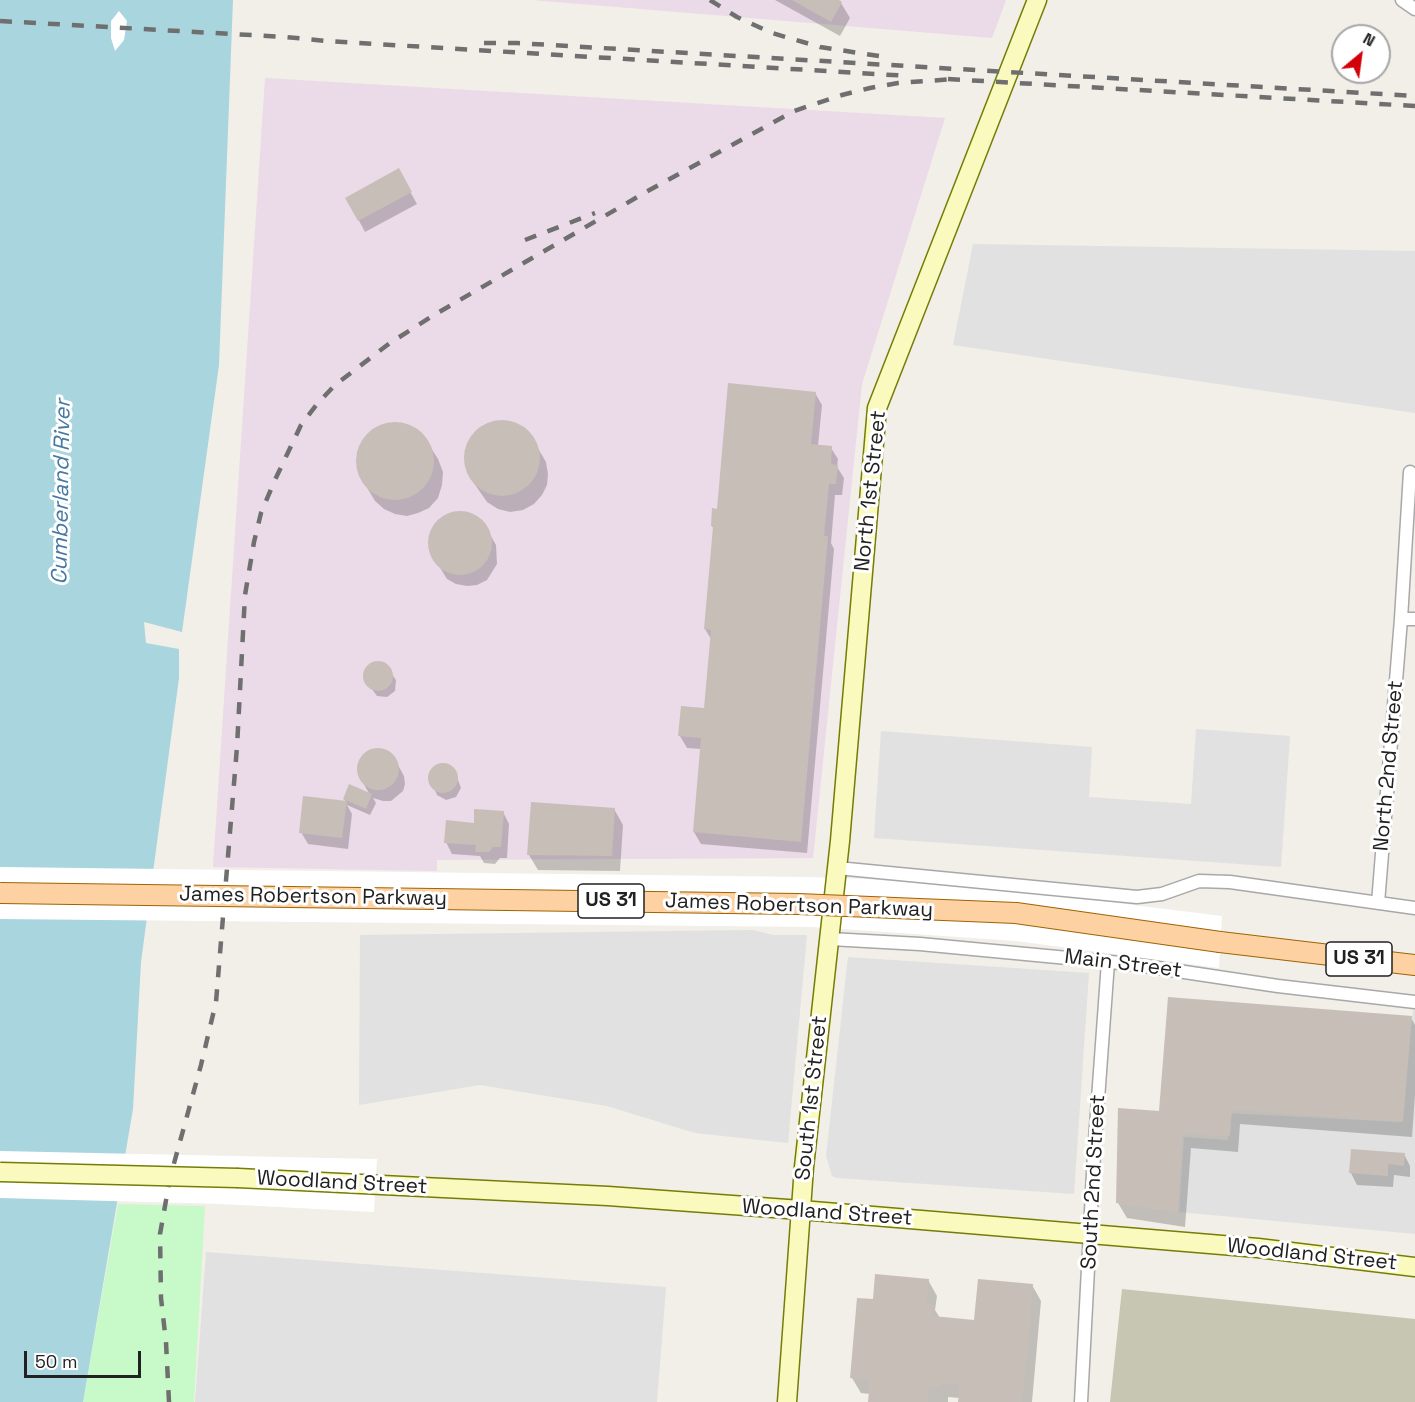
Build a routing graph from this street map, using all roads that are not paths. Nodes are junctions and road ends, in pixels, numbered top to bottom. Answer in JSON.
{"nodes":[{"id":1,"x":1037,"y":0,"type":"edge"},
{"id":2,"x":1402,"y":0,"type":"edge"},
{"id":3,"x":1415,"y":9,"type":"edge"},
{"id":4,"x":1410,"y":472,"type":"dead end"},
{"id":5,"x":1401,"y":619,"type":"junction"},
{"id":6,"x":1415,"y":619,"type":"edge"},
{"id":7,"x":837,"y":868,"type":"junction"},
{"id":8,"x":0,"y":893,"type":"edge"},
{"id":9,"x":833,"y":902,"type":"joint"},
{"id":10,"x":1378,"y":903,"type":"junction"},
{"id":11,"x":1415,"y":908,"type":"edge"},
{"id":12,"x":830,"y":939,"type":"junction"},
{"id":13,"x":1108,"y":962,"type":"junction"},
{"id":14,"x":1415,"y":965,"type":"edge"},
{"id":15,"x":1415,"y":1002,"type":"edge"},
{"id":16,"x":0,"y":1172,"type":"edge"},
{"id":17,"x":801,"y":1210,"type":"junction"},
{"id":18,"x":1091,"y":1234,"type":"junction"},
{"id":19,"x":1415,"y":1267,"type":"edge"},
{"id":20,"x":787,"y":1402,"type":"edge"},
{"id":21,"x":1081,"y":1402,"type":"edge"}],
"edges":[{"from":1,"to":7,"type":"street","name":"North 1st Street"},
{"from":2,"to":3,"type":"street"},
{"from":4,"to":5,"type":"street","name":"North 2nd Street"},
{"from":5,"to":6,"type":"street"},
{"from":5,"to":10,"type":"street","name":"North 2nd Street"},
{"from":7,"to":9,"type":"street","name":"North 1st Street"},
{"from":7,"to":10,"type":"street"},
{"from":8,"to":14,"type":"main road","name":"James Robertson Parkway","number":"US 31","bridge":true},
{"from":9,"to":12,"type":"street","name":"South 1st Street"},
{"from":10,"to":11,"type":"street"},
{"from":12,"to":13,"type":"street","name":"Main Street"},
{"from":12,"to":17,"type":"street","name":"South 1st Street"},
{"from":13,"to":15,"type":"street","name":"Main Street"},
{"from":13,"to":18,"type":"street","name":"South 2nd Street"},
{"from":16,"to":17,"type":"street","name":"Woodland Street","bridge":true},
{"from":17,"to":18,"type":"street","name":"Woodland Street"},
{"from":17,"to":20,"type":"street","name":"South 1st Street"},
{"from":18,"to":19,"type":"street","name":"Woodland Street"},
{"from":18,"to":21,"type":"street","name":"South 2nd Street"}]}
